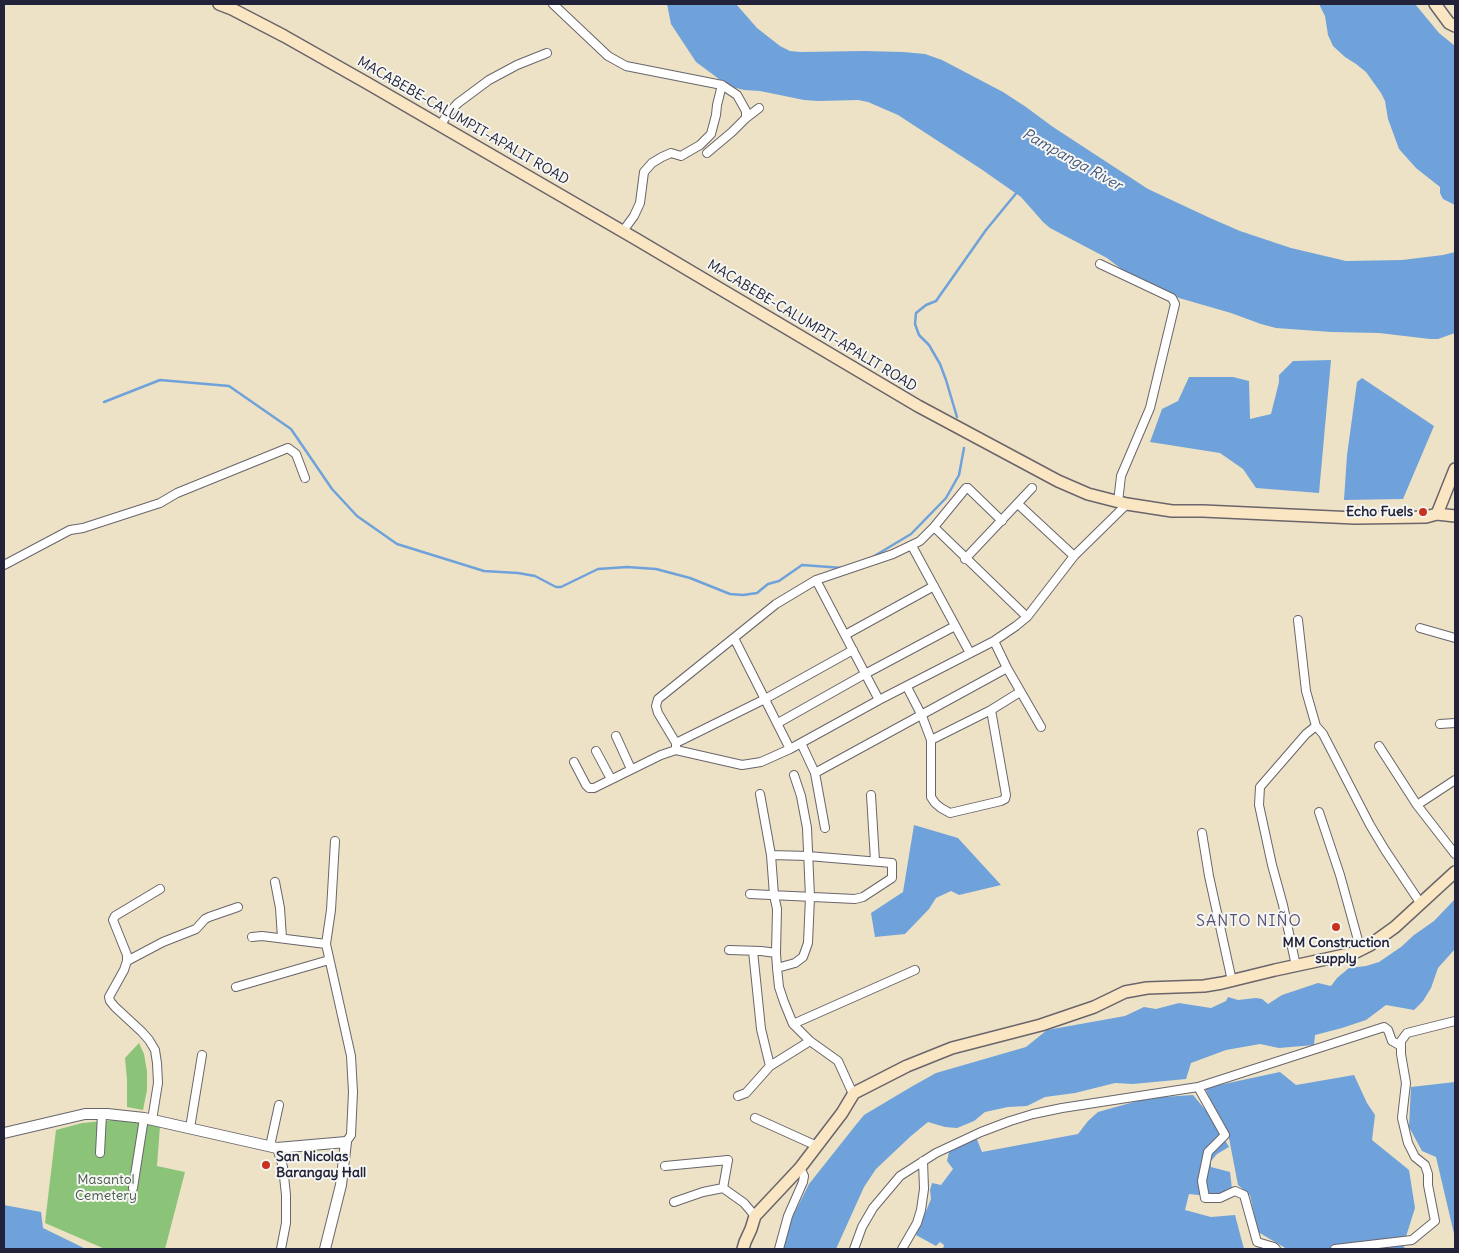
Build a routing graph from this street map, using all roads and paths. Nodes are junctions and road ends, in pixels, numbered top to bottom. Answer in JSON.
{"nodes":[{"id":1,"x":219,"y":4,"type":"edge"},
{"id":2,"x":552,"y":4,"type":"edge"},
{"id":3,"x":1435,"y":4,"type":"edge"},
{"id":4,"x":1455,"y":26,"type":"edge"},
{"id":5,"x":547,"y":53,"type":"dead end"},
{"id":6,"x":722,"y":85,"type":"junction"},
{"id":7,"x":759,"y":108,"type":"dead end"},
{"id":8,"x":746,"y":118,"type":"junction"},
{"id":9,"x":440,"y":126,"type":"junction"},
{"id":10,"x":707,"y":153,"type":"dead end"},
{"id":11,"x":623,"y":231,"type":"junction"},
{"id":12,"x":1100,"y":264,"type":"dead end"},
{"id":13,"x":1455,"y":468,"type":"edge"},
{"id":14,"x":305,"y":478,"type":"dead end"},
{"id":15,"x":1032,"y":488,"type":"dead end"},
{"id":16,"x":1122,"y":503,"type":"junction"},
{"id":17,"x":1018,"y":504,"type":"junction"},
{"id":18,"x":1437,"y":514,"type":"junction"},
{"id":19,"x":1455,"y":516,"type":"edge"},
{"id":20,"x":1002,"y":521,"type":"junction"},
{"id":21,"x":934,"y":527,"type":"junction"},
{"id":22,"x":912,"y":546,"type":"junction"},
{"id":23,"x":1074,"y":556,"type":"junction"},
{"id":24,"x":965,"y":559,"type":"junction"},
{"id":25,"x":4,"y":565,"type":"edge"},
{"id":26,"x":816,"y":580,"type":"junction"},
{"id":27,"x":934,"y":586,"type":"junction"},
{"id":28,"x":1027,"y":617,"type":"junction"},
{"id":29,"x":1298,"y":620,"type":"dead end"},
{"id":30,"x":955,"y":626,"type":"junction"},
{"id":31,"x":1420,"y":628,"type":"dead end"},
{"id":32,"x":845,"y":635,"type":"junction"},
{"id":33,"x":734,"y":638,"type":"junction"},
{"id":34,"x":1455,"y":638,"type":"edge"},
{"id":35,"x":994,"y":642,"type":"junction"},
{"id":36,"x":853,"y":650,"type":"junction"},
{"id":37,"x":970,"y":653,"type":"junction"},
{"id":38,"x":1007,"y":668,"type":"junction"},
{"id":39,"x":865,"y":674,"type":"junction"},
{"id":40,"x":907,"y":687,"type":"junction"},
{"id":41,"x":1020,"y":692,"type":"junction"},
{"id":42,"x":765,"y":699,"type":"junction"},
{"id":43,"x":879,"y":700,"type":"junction"},
{"id":44,"x":991,"y":710,"type":"junction"},
{"id":45,"x":922,"y":716,"type":"junction"},
{"id":46,"x":778,"y":722,"type":"junction"},
{"id":47,"x":1455,"y":723,"type":"edge"},
{"id":48,"x":1440,"y":724,"type":"dead end"},
{"id":49,"x":1316,"y":726,"type":"junction"},
{"id":50,"x":1041,"y":727,"type":"dead end"},
{"id":51,"x":616,"y":736,"type":"dead end"},
{"id":52,"x":931,"y":740,"type":"junction"},
{"id":53,"x":801,"y":744,"type":"junction"},
{"id":54,"x":1379,"y":746,"type":"dead end"},
{"id":55,"x":676,"y":747,"type":"junction"},
{"id":56,"x":790,"y":749,"type":"junction"},
{"id":57,"x":596,"y":751,"type":"dead end"},
{"id":58,"x":574,"y":762,"type":"dead end"},
{"id":59,"x":631,"y":769,"type":"junction"},
{"id":60,"x":815,"y":774,"type":"junction"},
{"id":61,"x":794,"y":775,"type":"dead end"},
{"id":62,"x":611,"y":779,"type":"junction"},
{"id":63,"x":1455,"y":780,"type":"edge"},
{"id":64,"x":760,"y":794,"type":"dead end"},
{"id":65,"x":871,"y":794,"type":"dead end"},
{"id":66,"x":1417,"y":805,"type":"junction"},
{"id":67,"x":1319,"y":812,"type":"dead end"},
{"id":68,"x":825,"y":828,"type":"dead end"},
{"id":69,"x":1202,"y":833,"type":"dead end"},
{"id":70,"x":335,"y":841,"type":"dead end"},
{"id":71,"x":1455,"y":854,"type":"edge"},
{"id":72,"x":771,"y":855,"type":"junction"},
{"id":73,"x":808,"y":856,"type":"junction"},
{"id":74,"x":875,"y":861,"type":"junction"},
{"id":75,"x":1455,"y":872,"type":"edge"},
{"id":76,"x":275,"y":882,"type":"dead end"},
{"id":77,"x":160,"y":889,"type":"dead end"},
{"id":78,"x":750,"y":894,"type":"dead end"},
{"id":79,"x":774,"y":895,"type":"junction"},
{"id":80,"x":810,"y":897,"type":"junction"},
{"id":81,"x":1421,"y":904,"type":"junction"},
{"id":82,"x":238,"y":907,"type":"dead end"},
{"id":83,"x":252,"y":937,"type":"dead end"},
{"id":84,"x":282,"y":938,"type":"junction"},
{"id":85,"x":326,"y":944,"type":"junction"},
{"id":86,"x":729,"y":950,"type":"dead end"},
{"id":87,"x":753,"y":951,"type":"junction"},
{"id":88,"x":1361,"y":951,"type":"junction"},
{"id":89,"x":776,"y":953,"type":"junction"},
{"id":90,"x":329,"y":960,"type":"junction"},
{"id":91,"x":127,"y":961,"type":"junction"},
{"id":92,"x":1296,"y":966,"type":"junction"},
{"id":93,"x":777,"y":968,"type":"junction"},
{"id":94,"x":915,"y":970,"type":"dead end"},
{"id":95,"x":1232,"y":981,"type":"junction"},
{"id":96,"x":236,"y":987,"type":"dead end"},
{"id":97,"x":1455,"y":1021,"type":"edge"},
{"id":98,"x":793,"y":1024,"type":"junction"},
{"id":99,"x":810,"y":1041,"type":"junction"},
{"id":100,"x":1401,"y":1046,"type":"junction"},
{"id":101,"x":202,"y":1055,"type":"dead end"},
{"id":102,"x":770,"y":1066,"type":"junction"},
{"id":103,"x":1198,"y":1087,"type":"junction"},
{"id":104,"x":853,"y":1094,"type":"junction"},
{"id":105,"x":738,"y":1096,"type":"dead end"},
{"id":106,"x":279,"y":1105,"type":"dead end"},
{"id":107,"x":102,"y":1114,"type":"junction"},
{"id":108,"x":148,"y":1118,"type":"junction"},
{"id":109,"x":755,"y":1118,"type":"dead end"},
{"id":110,"x":190,"y":1128,"type":"junction"},
{"id":111,"x":4,"y":1133,"type":"edge"},
{"id":112,"x":346,"y":1142,"type":"junction"},
{"id":113,"x":817,"y":1146,"type":"junction"},
{"id":114,"x":273,"y":1147,"type":"junction"},
{"id":115,"x":100,"y":1153,"type":"dead end"},
{"id":116,"x":923,"y":1161,"type":"junction"},
{"id":117,"x":665,"y":1166,"type":"dead end"},
{"id":118,"x":800,"y":1168,"type":"junction"},
{"id":119,"x":133,"y":1188,"type":"dead end"},
{"id":120,"x":723,"y":1188,"type":"junction"},
{"id":121,"x":674,"y":1202,"type":"dead end"},
{"id":122,"x":755,"y":1216,"type":"junction"},
{"id":123,"x":281,"y":1249,"type":"edge"},
{"id":124,"x":325,"y":1249,"type":"edge"},
{"id":125,"x":743,"y":1249,"type":"edge"},
{"id":126,"x":779,"y":1249,"type":"edge"},
{"id":127,"x":854,"y":1249,"type":"edge"},
{"id":128,"x":902,"y":1249,"type":"edge"},
{"id":129,"x":1276,"y":1249,"type":"edge"},
{"id":130,"x":1335,"y":1249,"type":"edge"}],
"edges":[{"from":1,"to":9,"type":"main road","name":"MACABEBE-CALUMPIT-APALIT ROAD"},
{"from":2,"to":6,"type":"street"},
{"from":3,"to":4,"type":"main road"},
{"from":5,"to":9,"type":"street"},
{"from":6,"to":8,"type":"street"},
{"from":6,"to":11,"type":"street"},
{"from":7,"to":8,"type":"street"},
{"from":8,"to":10,"type":"street"},
{"from":9,"to":11,"type":"main road","name":"MACABEBE-CALUMPIT-APALIT ROAD"},
{"from":11,"to":16,"type":"main road","name":"MACABEBE-CALUMPIT-APALIT ROAD"},
{"from":12,"to":16,"type":"street"},
{"from":13,"to":18,"type":"main road"},
{"from":14,"to":25,"type":"street"},
{"from":15,"to":17,"type":"street"},
{"from":16,"to":18,"type":"main road","name":"MACABEBE-CALUMPIT-APALIT ROAD"},
{"from":16,"to":23,"type":"street"},
{"from":17,"to":20,"type":"street"},
{"from":17,"to":23,"type":"street"},
{"from":18,"to":19,"type":"main road","name":"MACABEBE-CALUMPIT-APALIT ROAD"},
{"from":20,"to":21,"type":"street"},
{"from":20,"to":24,"type":"street"},
{"from":21,"to":22,"type":"street"},
{"from":21,"to":24,"type":"street"},
{"from":22,"to":26,"type":"street"},
{"from":22,"to":27,"type":"street"},
{"from":23,"to":28,"type":"street"},
{"from":24,"to":28,"type":"street"},
{"from":26,"to":32,"type":"street"},
{"from":26,"to":33,"type":"street"},
{"from":27,"to":30,"type":"street"},
{"from":27,"to":32,"type":"street"},
{"from":28,"to":35,"type":"street"},
{"from":29,"to":49,"type":"street"},
{"from":30,"to":37,"type":"street"},
{"from":30,"to":39,"type":"street"},
{"from":31,"to":34,"type":"street"},
{"from":32,"to":36,"type":"street"},
{"from":33,"to":42,"type":"street"},
{"from":33,"to":55,"type":"street"},
{"from":35,"to":37,"type":"street"},
{"from":35,"to":38,"type":"street"},
{"from":36,"to":39,"type":"street"},
{"from":36,"to":42,"type":"street"},
{"from":37,"to":40,"type":"street"},
{"from":38,"to":41,"type":"street"},
{"from":38,"to":45,"type":"street"},
{"from":39,"to":43,"type":"street"},
{"from":39,"to":46,"type":"street"},
{"from":40,"to":43,"type":"street"},
{"from":40,"to":45,"type":"street"},
{"from":41,"to":44,"type":"street"},
{"from":41,"to":50,"type":"street"},
{"from":42,"to":46,"type":"street"},
{"from":42,"to":55,"type":"street"},
{"from":43,"to":53,"type":"street"},
{"from":44,"to":52,"type":"street"},
{"from":44,"to":52,"type":"street"},
{"from":45,"to":52,"type":"street"},
{"from":45,"to":60,"type":"street"},
{"from":46,"to":56,"type":"street"},
{"from":47,"to":48,"type":"street"},
{"from":49,"to":81,"type":"street"},
{"from":49,"to":92,"type":"street"},
{"from":51,"to":59,"type":"street"},
{"from":53,"to":56,"type":"street"},
{"from":53,"to":60,"type":"street"},
{"from":54,"to":66,"type":"street"},
{"from":55,"to":56,"type":"street"},
{"from":55,"to":59,"type":"street"},
{"from":57,"to":62,"type":"street"},
{"from":58,"to":62,"type":"street"},
{"from":59,"to":62,"type":"street"},
{"from":60,"to":68,"type":"street"},
{"from":61,"to":73,"type":"street"},
{"from":63,"to":66,"type":"street"},
{"from":64,"to":72,"type":"street"},
{"from":65,"to":74,"type":"street"},
{"from":66,"to":71,"type":"street"},
{"from":67,"to":88,"type":"street"},
{"from":69,"to":95,"type":"street"},
{"from":70,"to":85,"type":"street"},
{"from":72,"to":73,"type":"street"},
{"from":72,"to":79,"type":"street"},
{"from":73,"to":74,"type":"street"},
{"from":73,"to":80,"type":"street"},
{"from":74,"to":80,"type":"street"},
{"from":75,"to":81,"type":"main road"},
{"from":76,"to":84,"type":"street"},
{"from":77,"to":91,"type":"street"},
{"from":78,"to":79,"type":"street"},
{"from":79,"to":80,"type":"street"},
{"from":79,"to":89,"type":"street"},
{"from":80,"to":93,"type":"street"},
{"from":81,"to":88,"type":"main road"},
{"from":82,"to":91,"type":"street"},
{"from":83,"to":84,"type":"street"},
{"from":84,"to":85,"type":"street"},
{"from":85,"to":90,"type":"street"},
{"from":86,"to":87,"type":"street"},
{"from":87,"to":89,"type":"street"},
{"from":87,"to":102,"type":"street"},
{"from":88,"to":92,"type":"main road"},
{"from":89,"to":93,"type":"street"},
{"from":90,"to":96,"type":"street"},
{"from":90,"to":112,"type":"street"},
{"from":91,"to":108,"type":"street"},
{"from":92,"to":95,"type":"main road"},
{"from":93,"to":98,"type":"street"},
{"from":94,"to":98,"type":"street"},
{"from":95,"to":104,"type":"main road"},
{"from":97,"to":100,"type":"street"},
{"from":98,"to":99,"type":"street"},
{"from":99,"to":102,"type":"street"},
{"from":99,"to":104,"type":"street"},
{"from":100,"to":103,"type":"street"},
{"from":100,"to":130,"type":"street"},
{"from":101,"to":110,"type":"street"},
{"from":102,"to":105,"type":"street"},
{"from":103,"to":116,"type":"street"},
{"from":103,"to":129,"type":"street"},
{"from":104,"to":113,"type":"main road"},
{"from":106,"to":114,"type":"street"},
{"from":107,"to":108,"type":"street"},
{"from":107,"to":111,"type":"street"},
{"from":107,"to":115,"type":"street"},
{"from":108,"to":110,"type":"street"},
{"from":108,"to":119,"type":"street"},
{"from":109,"to":113,"type":"street"},
{"from":110,"to":114,"type":"street"},
{"from":112,"to":114,"type":"street"},
{"from":112,"to":124,"type":"street"},
{"from":113,"to":118,"type":"main road"},
{"from":114,"to":123,"type":"street"},
{"from":116,"to":127,"type":"street"},
{"from":116,"to":128,"type":"street"},
{"from":117,"to":120,"type":"street"},
{"from":118,"to":122,"type":"main road"},
{"from":118,"to":126,"type":"street"},
{"from":120,"to":121,"type":"street"},
{"from":120,"to":122,"type":"street"},
{"from":122,"to":125,"type":"main road"}]}
